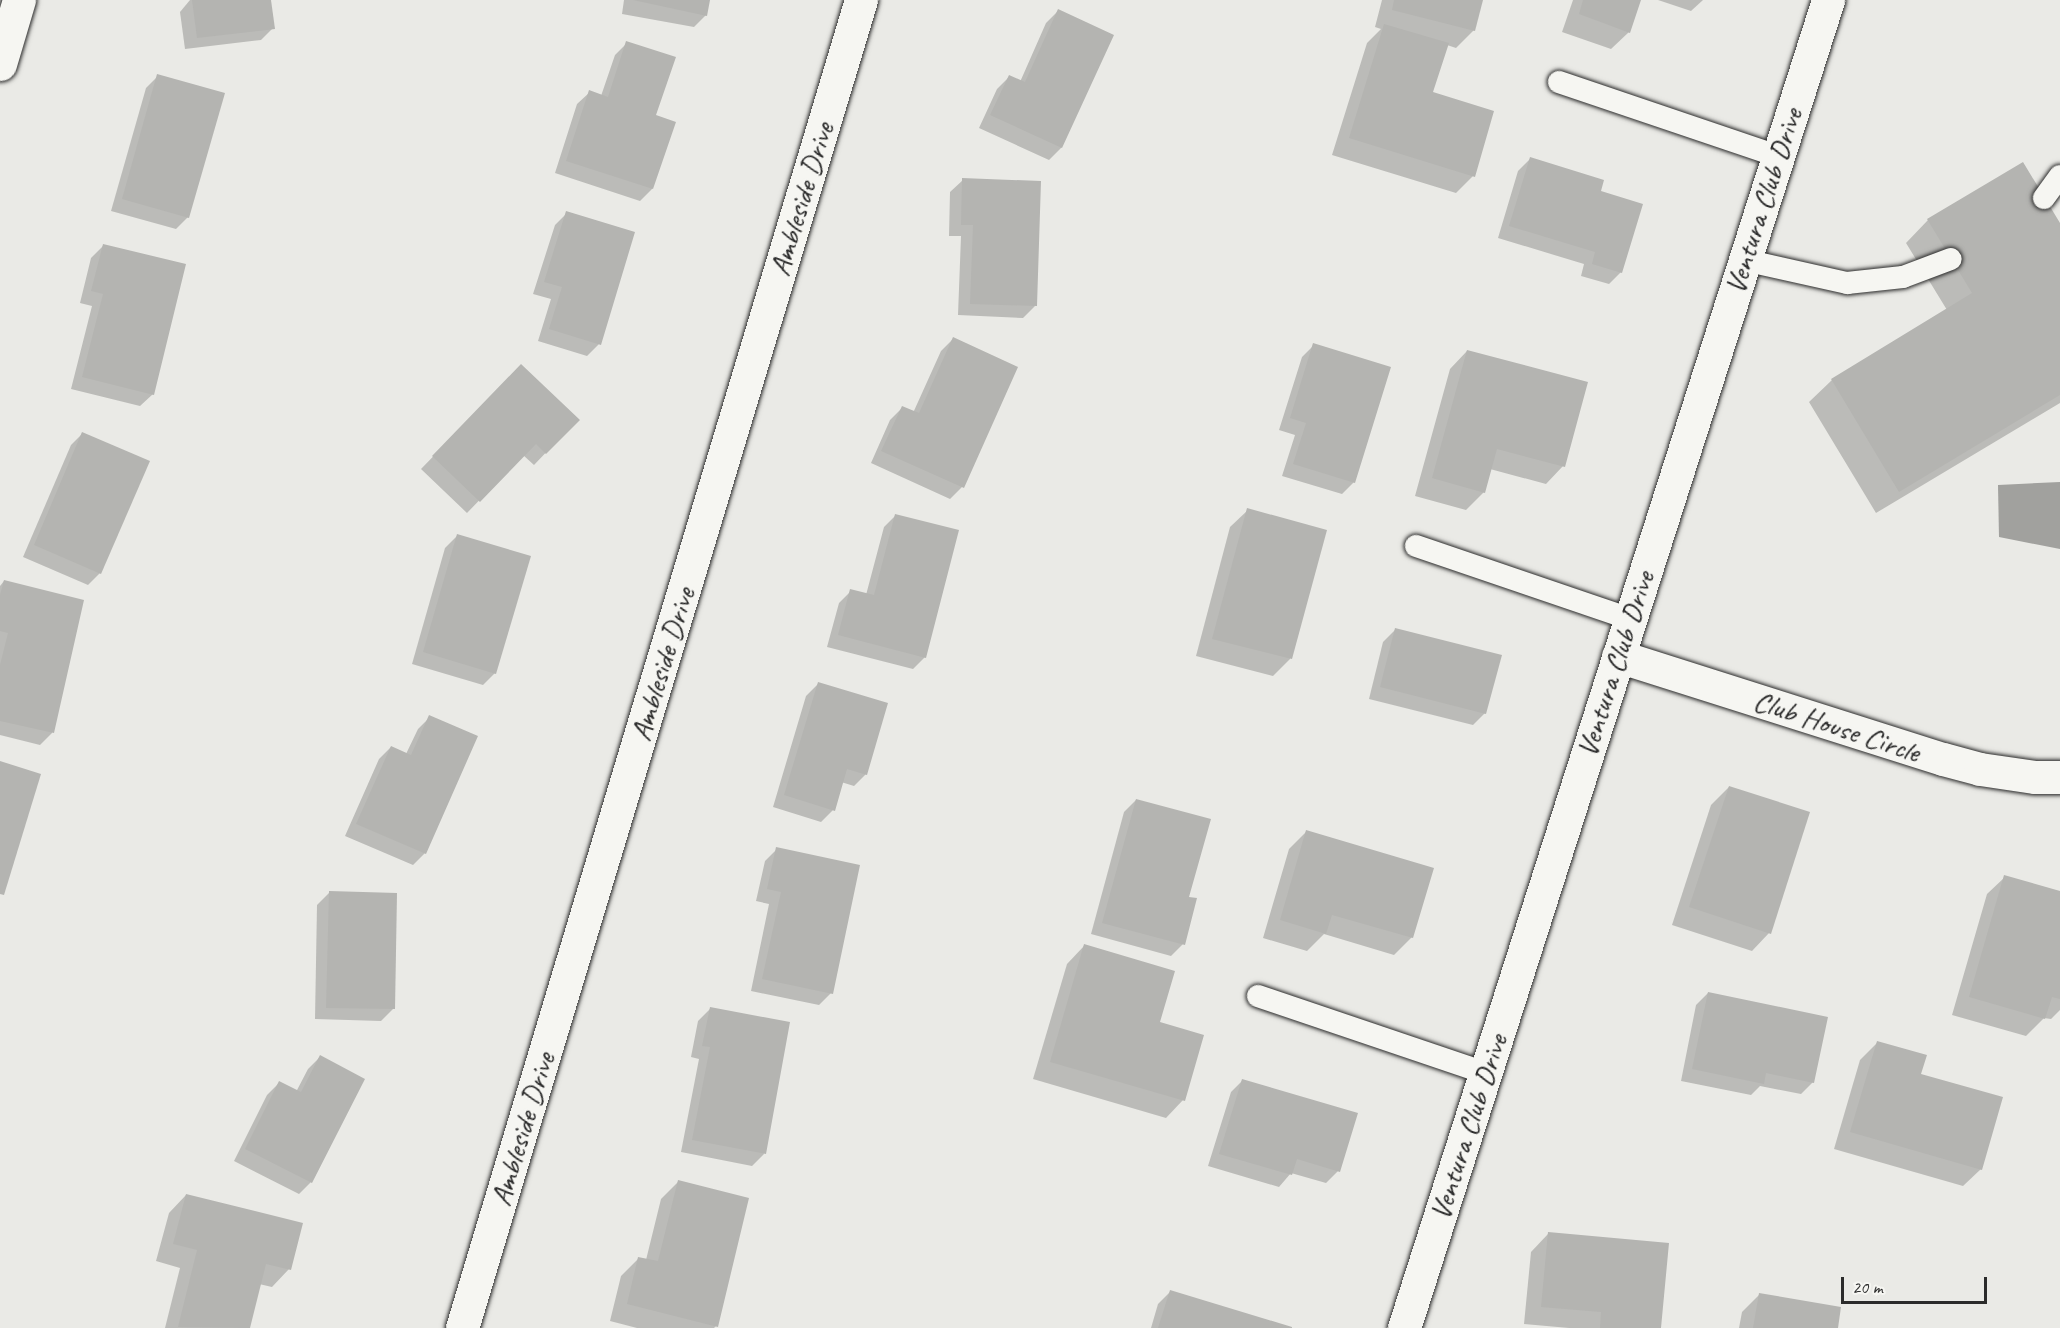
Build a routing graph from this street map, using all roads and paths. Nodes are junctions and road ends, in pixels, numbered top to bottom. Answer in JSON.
{"nodes":[{"id":1,"x":19,"y":0,"type":"edge"},
{"id":2,"x":861,"y":0,"type":"edge"},
{"id":3,"x":1828,"y":0,"type":"edge"},
{"id":4,"x":0,"y":64,"type":"edge"},
{"id":5,"x":1559,"y":82,"type":"dead end"},
{"id":6,"x":1778,"y":156,"type":"junction"},
{"id":7,"x":2060,"y":176,"type":"edge"},
{"id":8,"x":2044,"y":198,"type":"dead end"},
{"id":9,"x":1744,"y":260,"type":"junction"},
{"id":10,"x":1951,"y":260,"type":"dead end"},
{"id":11,"x":1416,"y":546,"type":"dead end"},
{"id":12,"x":1630,"y":619,"type":"junction"},
{"id":13,"x":1618,"y":656,"type":"junction"},
{"id":14,"x":2060,"y":777,"type":"edge"},
{"id":15,"x":1258,"y":996,"type":"dead end"},
{"id":16,"x":1485,"y":1073,"type":"junction"},
{"id":17,"x":462,"y":1328,"type":"edge"},
{"id":18,"x":1404,"y":1328,"type":"edge"}],
"edges":[{"from":1,"to":4,"type":"street"},
{"from":2,"to":17,"type":"street","name":"Ambleside Drive"},
{"from":3,"to":6,"type":"street","name":"Ventura Club Drive"},
{"from":5,"to":6,"type":"lane"},
{"from":6,"to":9,"type":"street","name":"Ventura Club Drive"},
{"from":7,"to":8,"type":"lane"},
{"from":9,"to":10,"type":"lane"},
{"from":9,"to":12,"type":"street","name":"Ventura Club Drive"},
{"from":11,"to":12,"type":"lane"},
{"from":12,"to":13,"type":"street","name":"Ventura Club Drive"},
{"from":13,"to":14,"type":"street","name":"Club House Circle"},
{"from":13,"to":16,"type":"street","name":"Ventura Club Drive"},
{"from":15,"to":16,"type":"lane"},
{"from":16,"to":18,"type":"street","name":"Ventura Club Drive"}]}
